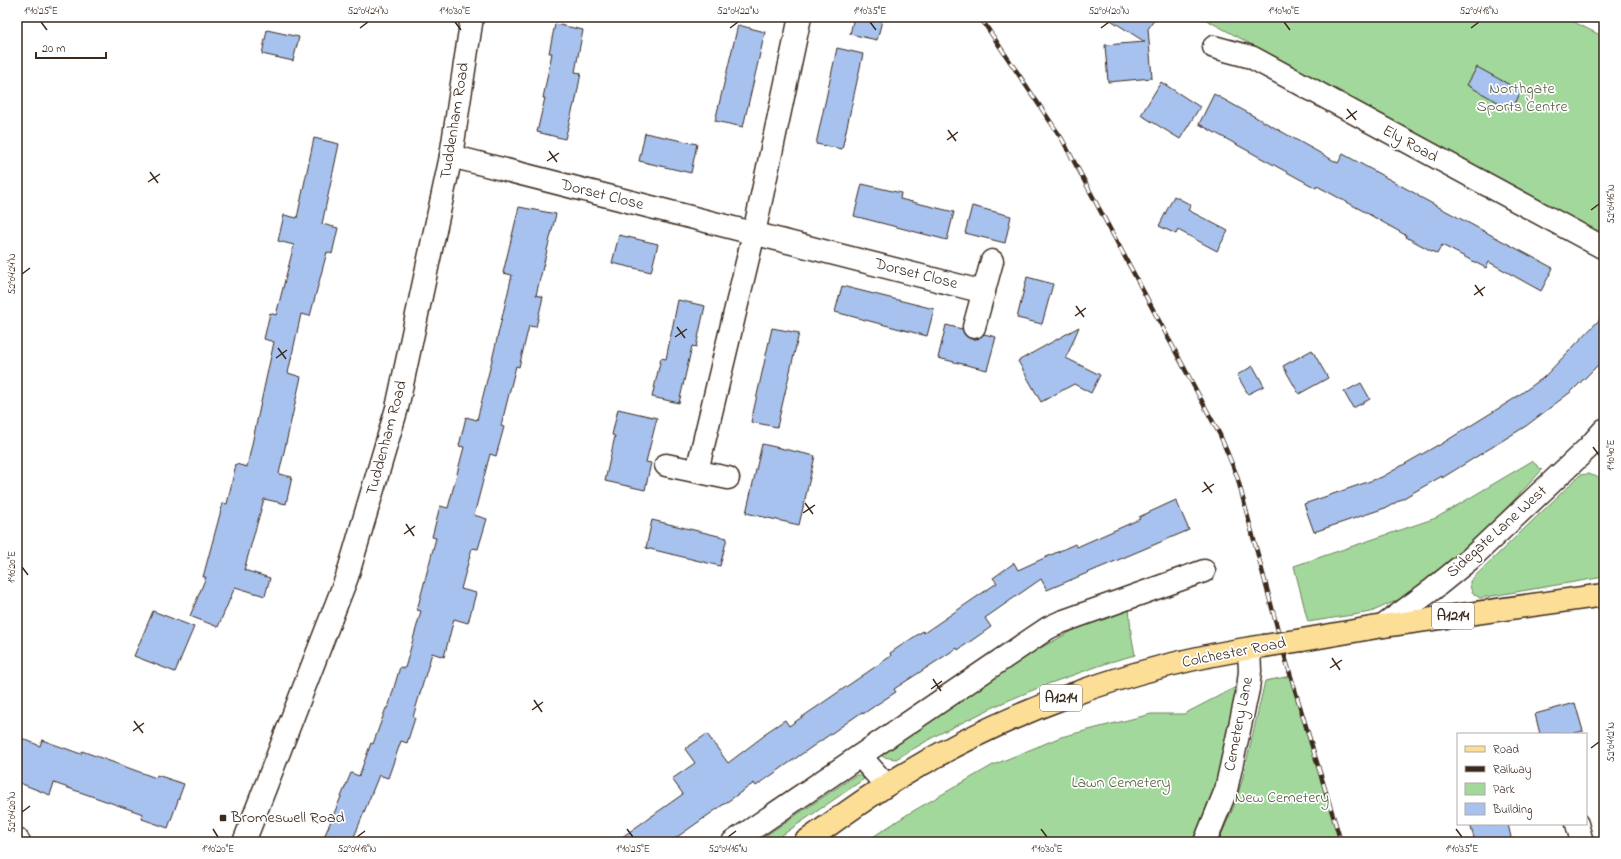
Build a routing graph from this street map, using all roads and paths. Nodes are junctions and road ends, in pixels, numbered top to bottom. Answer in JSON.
{"nodes":[{"id":1,"x":472,"y":17,"type":"edge"},
{"id":2,"x":800,"y":17,"type":"edge"},
{"id":3,"x":1214,"y":47,"type":"dead end"},
{"id":4,"x":451,"y":156,"type":"junction"},
{"id":5,"x":754,"y":233,"type":"junction"},
{"id":6,"x":1604,"y":248,"type":"edge"},
{"id":7,"x":992,"y":261,"type":"dead end"},
{"id":8,"x":984,"y":292,"type":"junction"},
{"id":9,"x":974,"y":328,"type":"dead end"},
{"id":10,"x":1604,"y":430,"type":"edge"},
{"id":11,"x":1604,"y":435,"type":"edge"},
{"id":12,"x":666,"y":465,"type":"dead end"},
{"id":13,"x":696,"y":471,"type":"junction"},
{"id":14,"x":728,"y":478,"type":"dead end"},
{"id":15,"x":1204,"y":571,"type":"dead end"},
{"id":16,"x":1604,"y":595,"type":"edge"},
{"id":17,"x":1382,"y":626,"type":"junction"},
{"id":18,"x":1256,"y":648,"type":"junction"},
{"id":19,"x":860,"y":756,"type":"junction"},
{"id":20,"x":886,"y":785,"type":"junction"},
{"id":21,"x":1577,"y":825,"type":"edge"},
{"id":22,"x":17,"y":839,"type":"edge"},
{"id":23,"x":19,"y":842,"type":"edge"},
{"id":24,"x":244,"y":842,"type":"edge"},
{"id":25,"x":733,"y":842,"type":"edge"},
{"id":26,"x":805,"y":842,"type":"edge"},
{"id":27,"x":1205,"y":842,"type":"edge"},
{"id":28,"x":1582,"y":842,"type":"edge"}],
"edges":[{"from":1,"to":4,"type":"street","name":"Tuddenham Road"},
{"from":2,"to":5,"type":"street"},
{"from":3,"to":6,"type":"street","name":"Ely Road"},
{"from":4,"to":5,"type":"street","name":"Dorset Close"},
{"from":4,"to":24,"type":"street","name":"Tuddenham Road"},
{"from":5,"to":8,"type":"street","name":"Dorset Close"},
{"from":5,"to":13,"type":"street"},
{"from":7,"to":8,"type":"street"},
{"from":8,"to":9,"type":"street"},
{"from":10,"to":11,"type":"street"},
{"from":10,"to":17,"type":"street","name":"Sidegate Lane West"},
{"from":12,"to":13,"type":"street"},
{"from":13,"to":14,"type":"street"},
{"from":15,"to":19,"type":"street"},
{"from":16,"to":17,"type":"main road","name":"Colchester Road","number":"A1214"},
{"from":17,"to":18,"type":"main road","name":"Colchester Road","number":"A1214","bridge":true},
{"from":18,"to":20,"type":"main road","name":"Colchester Road","number":"A1214"},
{"from":18,"to":27,"type":"street","name":"Cemetery Lane"},
{"from":19,"to":20,"type":"street"},
{"from":19,"to":25,"type":"street"},
{"from":20,"to":26,"type":"main road","name":"Colchester Road","number":"A1214"},
{"from":21,"to":28,"type":"street"},
{"from":22,"to":23,"type":"street"}]}
